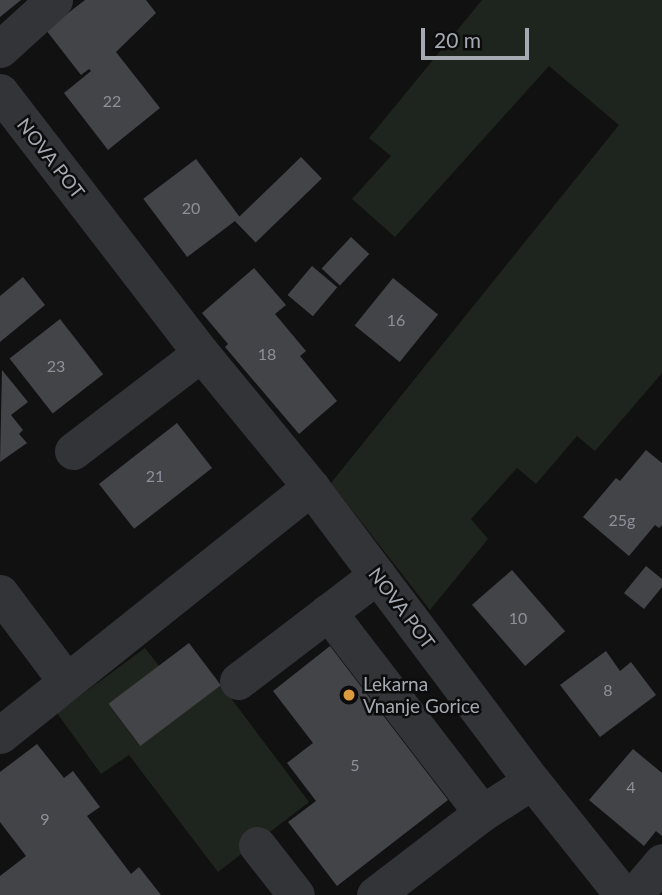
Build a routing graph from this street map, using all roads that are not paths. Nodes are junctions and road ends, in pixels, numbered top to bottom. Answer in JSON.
{"nodes":[{"id":1,"x":54,"y":0,"type":"edge"},
{"id":2,"x":0,"y":49,"type":"edge"},
{"id":3,"x":0,"y":92,"type":"edge"},
{"id":4,"x":201,"y":353,"type":"junction"},
{"id":5,"x":73,"y":451,"type":"dead end"},
{"id":6,"x":311,"y":487,"type":"junction"},
{"id":7,"x":377,"y":575,"type":"junction"},
{"id":8,"x":0,"y":593,"type":"edge"},
{"id":9,"x":328,"y":612,"type":"junction"},
{"id":10,"x":66,"y":681,"type":"junction"},
{"id":11,"x":238,"y":681,"type":"dead end"},
{"id":12,"x":0,"y":735,"type":"edge"},
{"id":13,"x":532,"y":780,"type":"junction"},
{"id":14,"x":482,"y":813,"type":"junction"},
{"id":15,"x":257,"y":845,"type":"dead end"},
{"id":16,"x":662,"y":862,"type":"edge"},
{"id":17,"x":296,"y":895,"type":"edge"},
{"id":18,"x":375,"y":895,"type":"edge"},
{"id":19,"x":623,"y":895,"type":"edge"},
{"id":20,"x":634,"y":895,"type":"edge"}],
"edges":[{"from":1,"to":2,"type":"street"},
{"from":3,"to":4,"type":"street","name":"NOVA POT"},
{"from":4,"to":5,"type":"street"},
{"from":4,"to":6,"type":"street","name":"NOVA POT"},
{"from":6,"to":7,"type":"street","name":"NOVA POT"},
{"from":6,"to":10,"type":"street"},
{"from":7,"to":9,"type":"street"},
{"from":7,"to":13,"type":"street","name":"NOVA POT"},
{"from":8,"to":10,"type":"street"},
{"from":9,"to":11,"type":"street"},
{"from":9,"to":14,"type":"street"},
{"from":10,"to":12,"type":"street"},
{"from":13,"to":14,"type":"street"},
{"from":13,"to":19,"type":"street","name":"NOVA POT"},
{"from":14,"to":18,"type":"street"},
{"from":15,"to":17,"type":"street"},
{"from":16,"to":20,"type":"street"}]}
